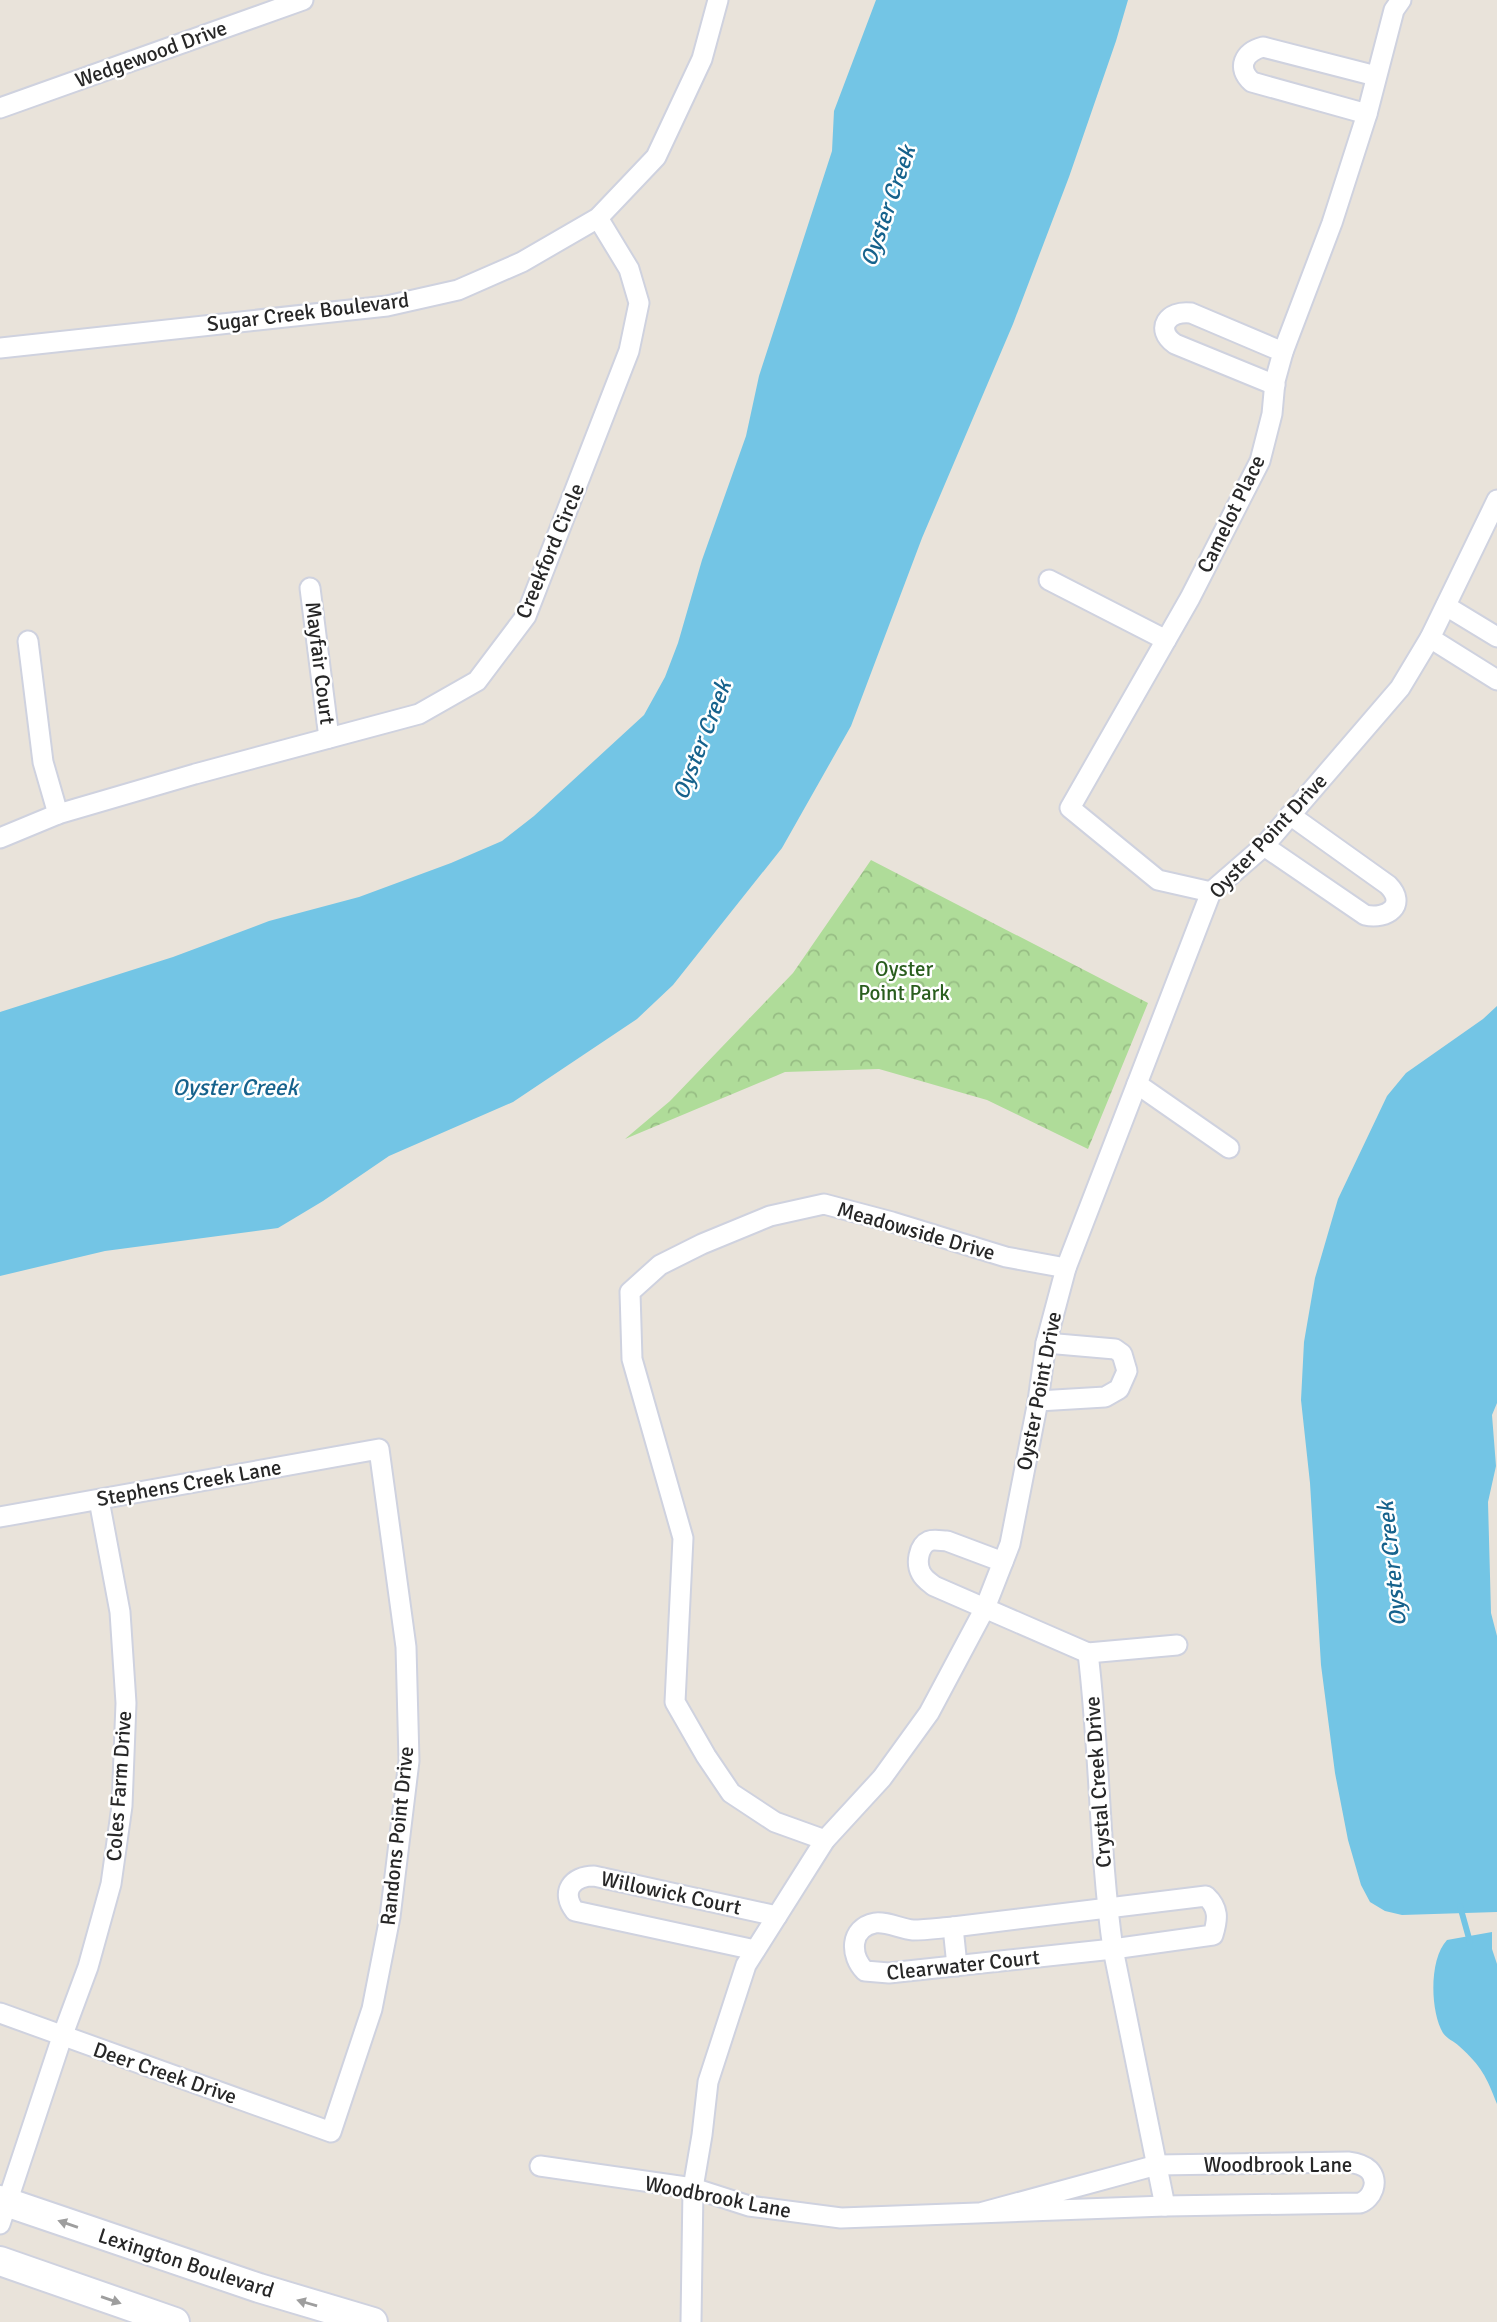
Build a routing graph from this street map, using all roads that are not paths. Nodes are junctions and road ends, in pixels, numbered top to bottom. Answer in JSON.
{"nodes":[{"id":1,"x":303,"y":0,"type":"edge"},
{"id":2,"x":718,"y":0,"type":"edge"},
{"id":3,"x":1401,"y":0,"type":"edge"},
{"id":4,"x":1376,"y":76,"type":"junction"},
{"id":5,"x":0,"y":108,"type":"edge"},
{"id":6,"x":1367,"y":114,"type":"junction"},
{"id":7,"x":598,"y":218,"type":"junction"},
{"id":8,"x":0,"y":348,"type":"edge"},
{"id":9,"x":1283,"y":352,"type":"junction"},
{"id":10,"x":1275,"y":385,"type":"junction"},
{"id":11,"x":1497,"y":500,"type":"edge"},
{"id":12,"x":1049,"y":580,"type":"dead end"},
{"id":13,"x":310,"y":589,"type":"dead end"},
{"id":14,"x":1446,"y":606,"type":"junction"},
{"id":15,"x":1497,"y":637,"type":"edge"},
{"id":16,"x":1430,"y":638,"type":"junction"},
{"id":17,"x":1166,"y":640,"type":"junction"},
{"id":18,"x":28,"y":641,"type":"dead end"},
{"id":19,"x":1497,"y":680,"type":"edge"},
{"id":20,"x":329,"y":738,"type":"junction"},
{"id":21,"x":58,"y":814,"type":"junction"},
{"id":22,"x":1290,"y":816,"type":"junction"},
{"id":23,"x":0,"y":838,"type":"edge"},
{"id":24,"x":1264,"y":846,"type":"junction"},
{"id":25,"x":1211,"y":892,"type":"junction"},
{"id":26,"x":1137,"y":1084,"type":"junction"},
{"id":27,"x":1228,"y":1148,"type":"dead end"},
{"id":28,"x":1066,"y":1268,"type":"junction"},
{"id":29,"x":1046,"y":1343,"type":"junction"},
{"id":30,"x":1038,"y":1401,"type":"junction"},
{"id":31,"x":379,"y":1449,"type":"joint"},
{"id":32,"x":99,"y":1500,"type":"junction"},
{"id":33,"x":0,"y":1517,"type":"edge"},
{"id":34,"x":1003,"y":1562,"type":"junction"},
{"id":35,"x":985,"y":1608,"type":"junction"},
{"id":36,"x":1177,"y":1646,"type":"dead end"},
{"id":37,"x":1088,"y":1653,"type":"junction"},
{"id":38,"x":825,"y":1840,"type":"junction"},
{"id":39,"x":1108,"y":1909,"type":"junction"},
{"id":40,"x":776,"y":1916,"type":"junction"},
{"id":41,"x":953,"y":1927,"type":"junction"},
{"id":42,"x":1113,"y":1949,"type":"junction"},
{"id":43,"x":755,"y":1950,"type":"junction"},
{"id":44,"x":957,"y":1966,"type":"junction"},
{"id":45,"x":0,"y":2014,"type":"edge"},
{"id":46,"x":62,"y":2036,"type":"junction"},
{"id":47,"x":331,"y":2132,"type":"joint"},
{"id":48,"x":1157,"y":2165,"type":"junction"},
{"id":49,"x":540,"y":2166,"type":"dead end"},
{"id":50,"x":693,"y":2188,"type":"junction"},
{"id":51,"x":1165,"y":2206,"type":"junction"},
{"id":52,"x":3,"y":2209,"type":"edge"},
{"id":53,"x":980,"y":2213,"type":"junction"},
{"id":54,"x":0,"y":2261,"type":"edge"},
{"id":55,"x":175,"y":2322,"type":"edge"},
{"id":56,"x":373,"y":2322,"type":"edge"},
{"id":57,"x":691,"y":2322,"type":"edge"}],
"edges":[{"from":1,"to":5,"type":"street","name":"Wedgewood Drive"},
{"from":2,"to":7,"type":"street","name":"Sugar Creek Boulevard"},
{"from":3,"to":4,"type":"street","name":"Camelot Place"},
{"from":4,"to":6,"type":"street","name":"Camelot Place"},
{"from":4,"to":6,"type":"street"},
{"from":6,"to":9,"type":"street","name":"Camelot Place"},
{"from":7,"to":8,"type":"street","name":"Sugar Creek Boulevard"},
{"from":7,"to":20,"type":"street","name":"Creekford Circle"},
{"from":9,"to":10,"type":"street","name":"Camelot Place"},
{"from":9,"to":10,"type":"street"},
{"from":10,"to":17,"type":"street","name":"Camelot Place"},
{"from":11,"to":14,"type":"street","name":"Oyster Point Drive"},
{"from":12,"to":17,"type":"street"},
{"from":13,"to":20,"type":"street","name":"Mayfair Court"},
{"from":14,"to":15,"type":"street"},
{"from":14,"to":16,"type":"street","name":"Oyster Point Drive"},
{"from":16,"to":19,"type":"street"},
{"from":16,"to":22,"type":"street","name":"Oyster Point Drive"},
{"from":17,"to":25,"type":"street","name":"Camelot Place"},
{"from":18,"to":21,"type":"street"},
{"from":20,"to":21,"type":"street","name":"Creekford Circle"},
{"from":21,"to":23,"type":"street","name":"Creekford Circle"},
{"from":22,"to":24,"type":"street","name":"Oyster Point Drive"},
{"from":22,"to":24,"type":"street"},
{"from":24,"to":25,"type":"street","name":"Oyster Point Drive"},
{"from":25,"to":26,"type":"street","name":"Oyster Point Drive"},
{"from":26,"to":27,"type":"street"},
{"from":26,"to":28,"type":"street","name":"Oyster Point Drive"},
{"from":28,"to":29,"type":"street","name":"Oyster Point Drive"},
{"from":28,"to":38,"type":"street","name":"Meadowside Drive"},
{"from":29,"to":30,"type":"street","name":"Oyster Point Drive"},
{"from":29,"to":30,"type":"street"},
{"from":30,"to":34,"type":"street","name":"Oyster Point Drive"},
{"from":31,"to":32,"type":"street","name":"Stephens Creek Lane"},
{"from":31,"to":47,"type":"street","name":"Randons Point Drive"},
{"from":32,"to":33,"type":"street","name":"Stephens Creek Lane"},
{"from":32,"to":46,"type":"street","name":"Coles Farm Drive"},
{"from":34,"to":35,"type":"street","name":"Oyster Point Drive"},
{"from":34,"to":35,"type":"street"},
{"from":35,"to":37,"type":"street"},
{"from":35,"to":38,"type":"street","name":"Oyster Point Drive"},
{"from":36,"to":37,"type":"street"},
{"from":37,"to":39,"type":"street","name":"Crystal Creek Drive"},
{"from":38,"to":40,"type":"street","name":"Oyster Point Drive"},
{"from":39,"to":41,"type":"street","name":"Clearwater Court"},
{"from":39,"to":42,"type":"street","name":"Crystal Creek Drive"},
{"from":39,"to":42,"type":"street","name":"Clearwater Court"},
{"from":40,"to":43,"type":"street","name":"Oyster Point Drive"},
{"from":40,"to":43,"type":"street","name":"Willowick Court"},
{"from":41,"to":44,"type":"street"},
{"from":41,"to":44,"type":"street","name":"Clearwater Court"},
{"from":42,"to":44,"type":"street","name":"Clearwater Court"},
{"from":42,"to":48,"type":"street","name":"Crystal Creek Drive"},
{"from":43,"to":50,"type":"street","name":"Oyster Point Drive"},
{"from":45,"to":46,"type":"street","name":"Deer Creek Drive"},
{"from":46,"to":47,"type":"street","name":"Deer Creek Drive"},
{"from":46,"to":52,"type":"street","name":"Coles Farm Drive"},
{"from":48,"to":51,"type":"street","name":"Crystal Creek Drive"},
{"from":48,"to":51,"type":"street","name":"Woodbrook Lane"},
{"from":48,"to":53,"type":"street","name":"Woodbrook Lane"},
{"from":49,"to":50,"type":"street","name":"Woodbrook Lane"},
{"from":50,"to":53,"type":"street","name":"Woodbrook Lane"},
{"from":50,"to":57,"type":"street","name":"Oyster Point Drive"},
{"from":51,"to":53,"type":"street","name":"Woodbrook Lane"},
{"from":56,"to":52,"type":"main road","name":"Lexington Boulevard","one_way":true},
{"from":54,"to":55,"type":"main road","one_way":true}]}
